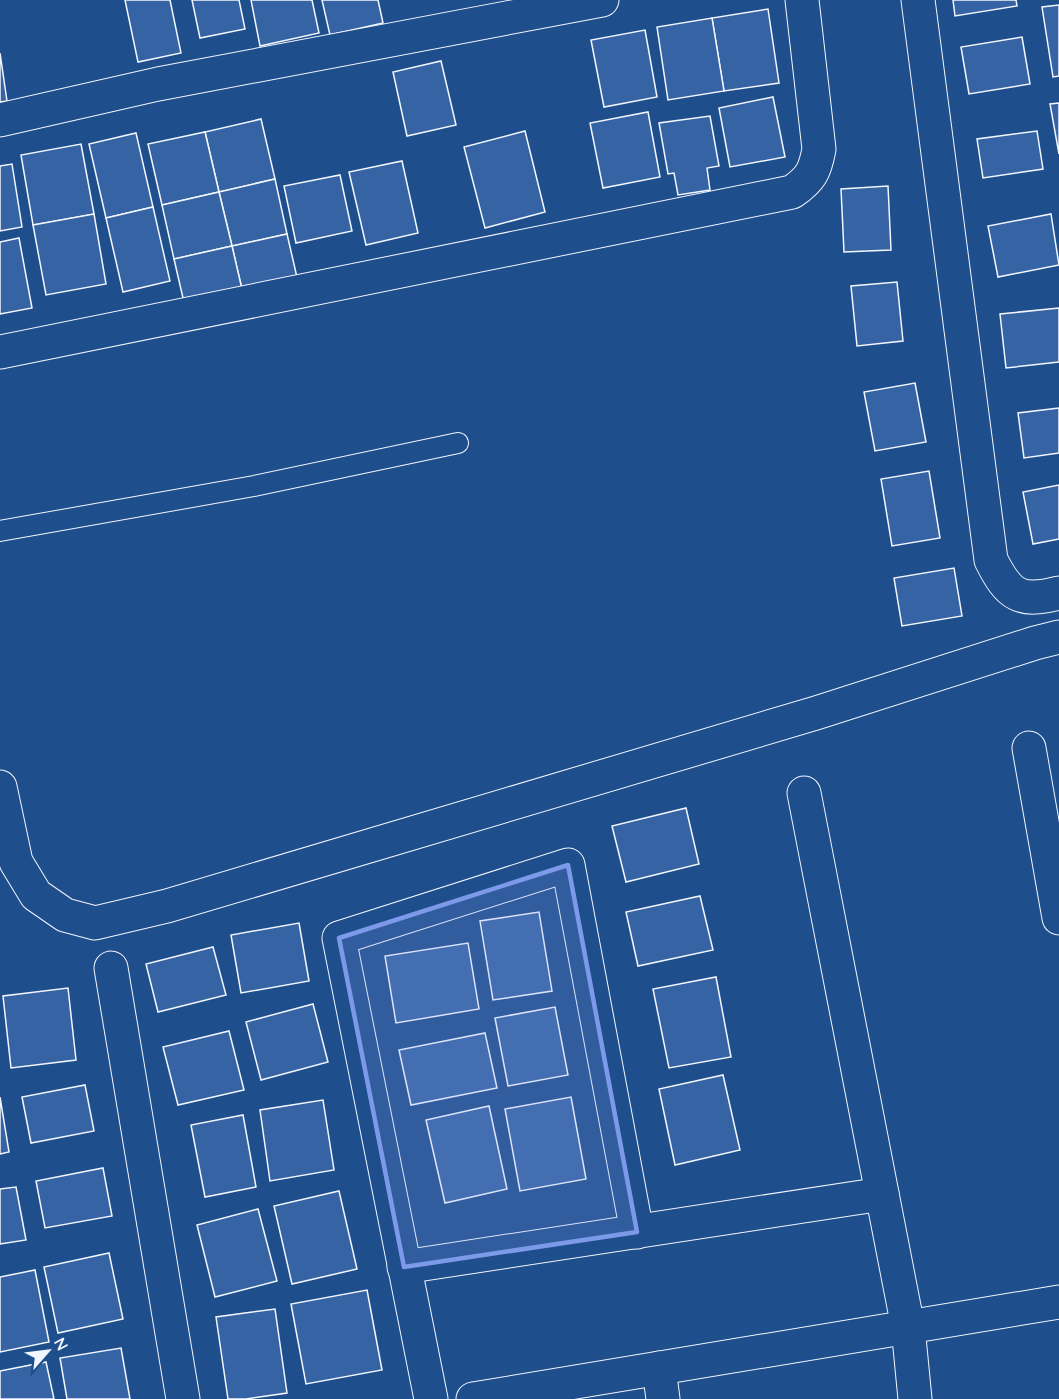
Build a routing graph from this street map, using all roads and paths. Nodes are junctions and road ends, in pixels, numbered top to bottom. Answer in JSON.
{"nodes":[{"id":1,"x":602,"y":0,"type":"edge"},
{"id":2,"x":801,"y":0,"type":"edge"},
{"id":3,"x":918,"y":0,"type":"edge"},
{"id":4,"x":0,"y":120,"type":"edge"},
{"id":5,"x":0,"y":352,"type":"edge"},
{"id":6,"x":458,"y":443,"type":"dead end"},
{"id":7,"x":0,"y":531,"type":"edge"},
{"id":8,"x":1059,"y":593,"type":"edge"},
{"id":9,"x":1059,"y":637,"type":"edge"},
{"id":10,"x":1029,"y":748,"type":"dead end"},
{"id":11,"x":0,"y":787,"type":"edge"},
{"id":12,"x":804,"y":793,"type":"dead end"},
{"id":13,"x":1059,"y":918,"type":"edge"},
{"id":14,"x":111,"y":968,"type":"dead end"},
{"id":15,"x":882,"y":1194,"type":"junction"},
{"id":16,"x":637,"y":1232,"type":"junction"},
{"id":17,"x":404,"y":1267,"type":"junction"},
{"id":18,"x":1059,"y":1302,"type":"edge"},
{"id":19,"x":908,"y":1327,"type":"junction"},
{"id":20,"x":661,"y":1384,"type":"edge"},
{"id":21,"x":183,"y":1399,"type":"edge"},
{"id":22,"x":431,"y":1399,"type":"edge"},
{"id":23,"x":473,"y":1399,"type":"edge"},
{"id":24,"x":915,"y":1399,"type":"edge"}],
"edges":[{"from":1,"to":4,"type":"street"},
{"from":2,"to":5,"type":"street"},
{"from":3,"to":8,"type":"street"},
{"from":6,"to":7,"type":"lane"},
{"from":9,"to":11,"type":"street"},
{"from":10,"to":13,"type":"street"},
{"from":12,"to":15,"type":"street"},
{"from":14,"to":21,"type":"street"},
{"from":15,"to":16,"type":"street"},
{"from":15,"to":19,"type":"street"},
{"from":16,"to":17,"type":"street"},
{"from":16,"to":17,"type":"street"},
{"from":17,"to":22,"type":"street"},
{"from":18,"to":19,"type":"street"},
{"from":19,"to":20,"type":"street"},
{"from":19,"to":24,"type":"street"},
{"from":20,"to":23,"type":"street"}]}
